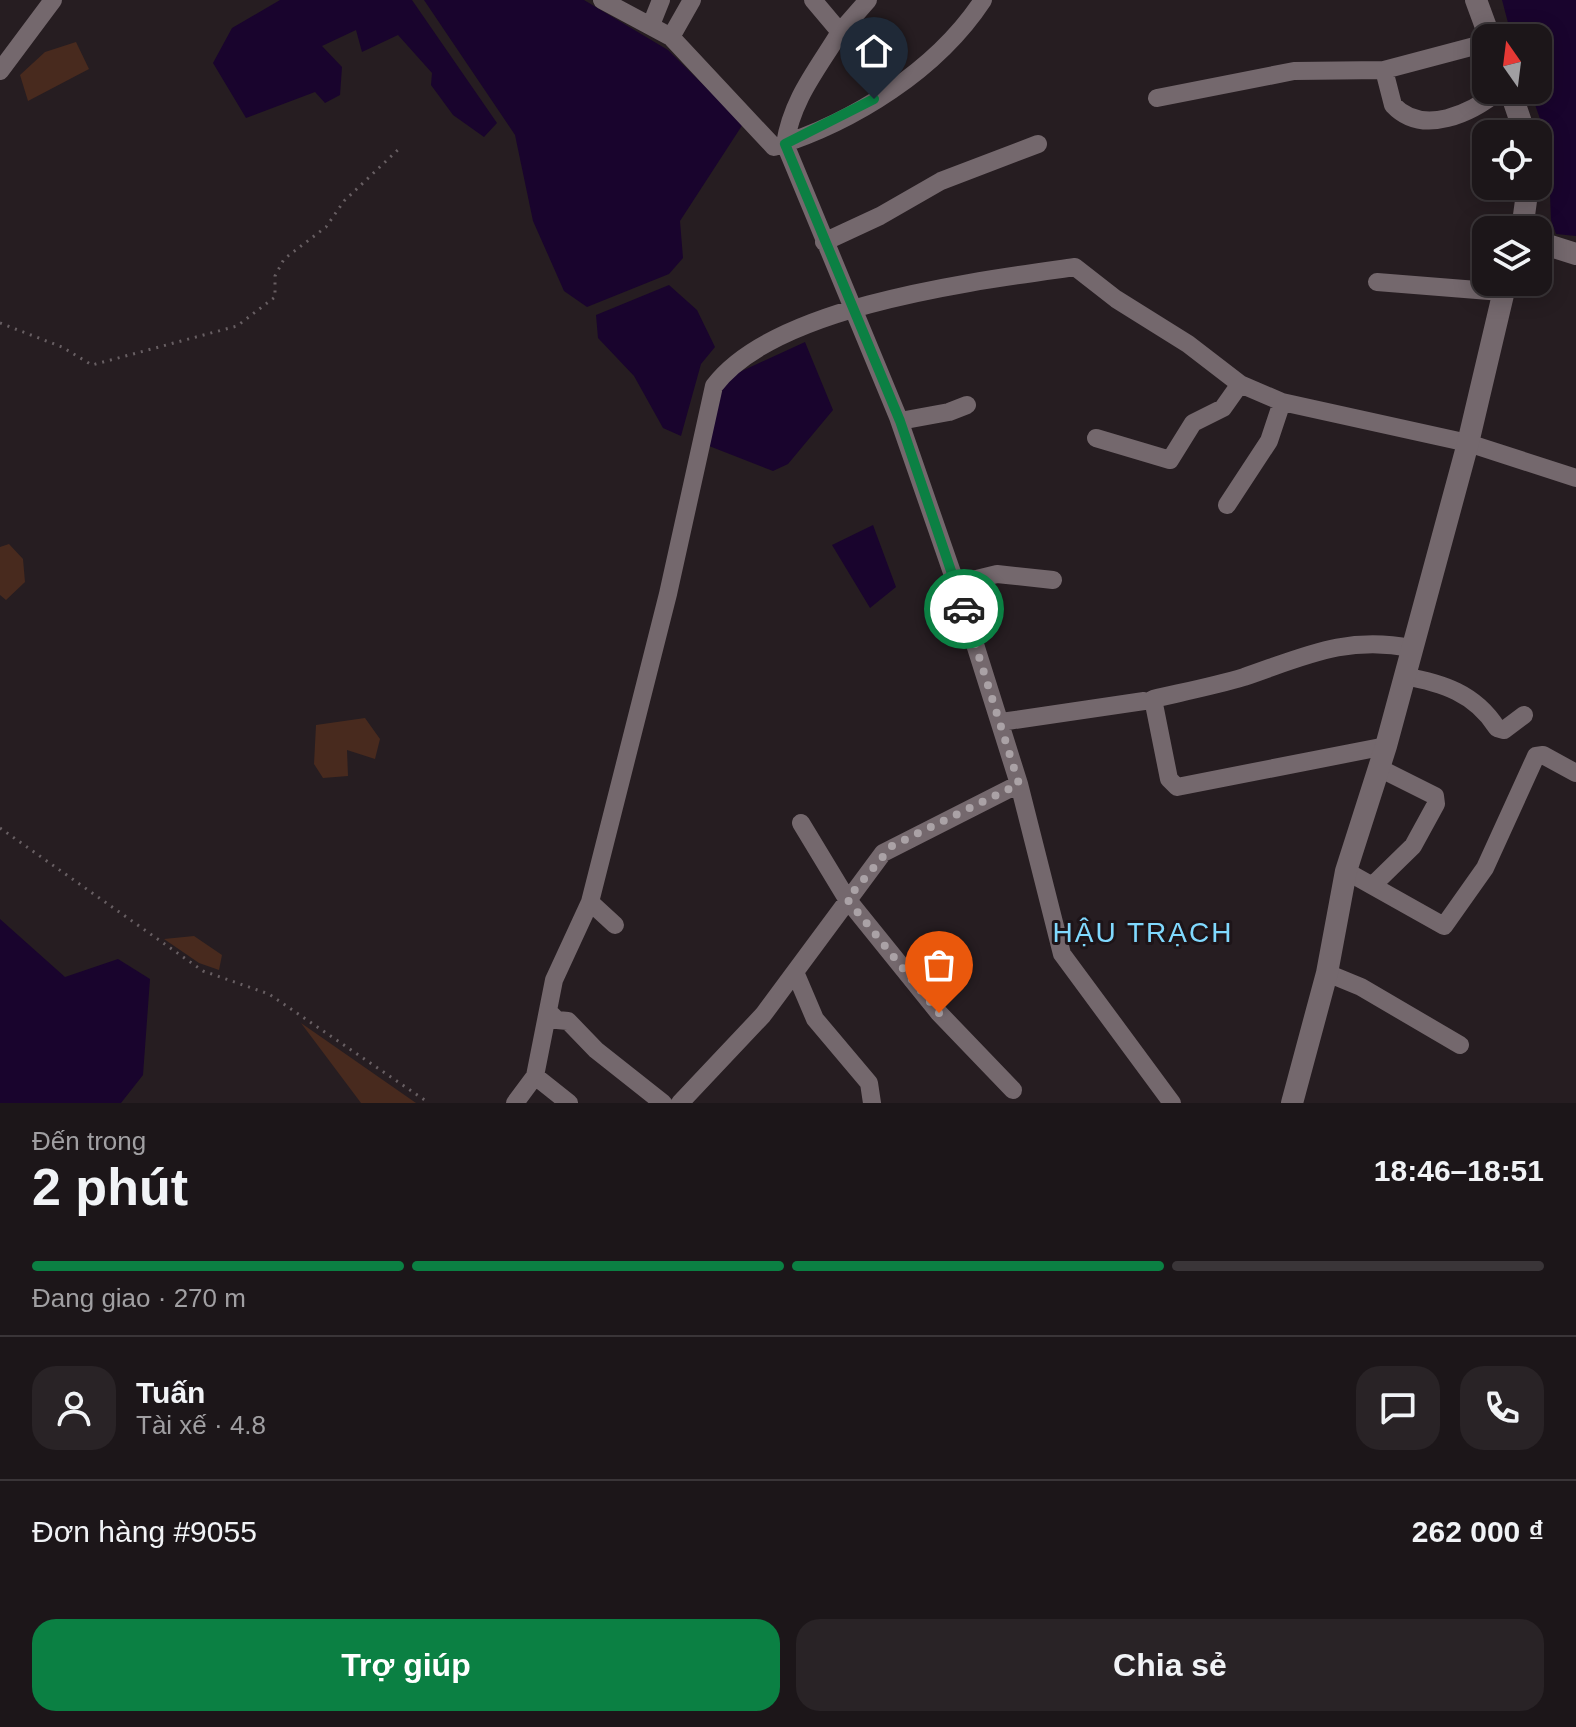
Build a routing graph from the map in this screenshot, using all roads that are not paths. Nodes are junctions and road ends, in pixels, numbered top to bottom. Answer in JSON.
{"nodes":[{"id":1,"x":53,"y":0,"type":"edge"},
{"id":2,"x":602,"y":0,"type":"edge"},
{"id":3,"x":661,"y":0,"type":"edge"},
{"id":4,"x":692,"y":0,"type":"edge"},
{"id":5,"x":813,"y":0,"type":"edge"},
{"id":6,"x":868,"y":0,"type":"edge"},
{"id":7,"x":983,"y":0,"type":"edge"},
{"id":8,"x":1476,"y":0,"type":"edge"},
{"id":9,"x":1485,"y":24,"type":"edge"},
{"id":10,"x":651,"y":25,"type":"junction"},
{"id":11,"x":840,"y":32,"type":"junction"},
{"id":12,"x":671,"y":37,"type":"junction"},
{"id":13,"x":1472,"y":47,"type":"edge"},
{"id":14,"x":1384,"y":70,"type":"junction"},
{"id":15,"x":0,"y":71,"type":"edge"},
{"id":16,"x":1157,"y":98,"type":"dead end"},
{"id":17,"x":1477,"y":104,"type":"edge"},
{"id":18,"x":785,"y":144,"type":"junction"},
{"id":19,"x":1038,"y":144,"type":"dead end"},
{"id":20,"x":824,"y":242,"type":"junction"},
{"id":21,"x":1552,"y":246,"type":"edge"},
{"id":22,"x":1576,"y":254,"type":"edge"},
{"id":23,"x":1377,"y":282,"type":"dead end"},
{"id":24,"x":1472,"y":286,"type":"edge"},
{"id":25,"x":1502,"y":296,"type":"edge"},
{"id":26,"x":853,"y":310,"type":"junction"},
{"id":27,"x":1240,"y":384,"type":"junction"},
{"id":28,"x":1282,"y":402,"type":"junction"},
{"id":29,"x":967,"y":405,"type":"dead end"},
{"id":30,"x":900,"y":421,"type":"junction"},
{"id":31,"x":1096,"y":438,"type":"dead end"},
{"id":32,"x":1468,"y":443,"type":"junction"},
{"id":33,"x":1576,"y":478,"type":"edge"},
{"id":34,"x":1227,"y":505,"type":"dead end"},
{"id":35,"x":1053,"y":580,"type":"dead end"},
{"id":36,"x":956,"y":584,"type":"junction"},
{"id":37,"x":1411,"y":648,"type":"junction"},
{"id":38,"x":1404,"y":676,"type":"junction"},
{"id":39,"x":1144,"y":701,"type":"dead end"},
{"id":40,"x":1524,"y":715,"type":"dead end"},
{"id":41,"x":1001,"y":722,"type":"junction"},
{"id":42,"x":1386,"y":746,"type":"junction"},
{"id":43,"x":1379,"y":768,"type":"junction"},
{"id":44,"x":1576,"y":773,"type":"edge"},
{"id":45,"x":1019,"y":784,"type":"junction"},
{"id":46,"x":801,"y":823,"type":"dead end"},
{"id":47,"x":1346,"y":871,"type":"junction"},
{"id":48,"x":1373,"y":885,"type":"junction"},
{"id":49,"x":847,"y":899,"type":"junction"},
{"id":50,"x":590,"y":902,"type":"junction"},
{"id":51,"x":615,"y":925,"type":"dead end"},
{"id":52,"x":795,"y":972,"type":"junction"},
{"id":53,"x":1327,"y":973,"type":"junction"},
{"id":54,"x":548,"y":1011,"type":"junction"},
{"id":55,"x":1460,"y":1045,"type":"dead end"},
{"id":56,"x":535,"y":1076,"type":"junction"},
{"id":57,"x":1013,"y":1090,"type":"dead end"},
{"id":58,"x":515,"y":1103,"type":"edge"},
{"id":59,"x":569,"y":1103,"type":"edge"},
{"id":60,"x":663,"y":1103,"type":"edge"},
{"id":61,"x":680,"y":1103,"type":"edge"},
{"id":62,"x":872,"y":1103,"type":"edge"},
{"id":63,"x":1172,"y":1103,"type":"edge"},
{"id":64,"x":1292,"y":1103,"type":"edge"}],
"edges":[{"from":1,"to":15,"type":"street"},
{"from":2,"to":10,"type":"street"},
{"from":3,"to":10,"type":"street"},
{"from":4,"to":12,"type":"street"},
{"from":5,"to":11,"type":"street"},
{"from":6,"to":11,"type":"street"},
{"from":7,"to":18,"type":"street"},
{"from":8,"to":9,"type":"street"},
{"from":10,"to":12,"type":"street"},
{"from":11,"to":18,"type":"street"},
{"from":12,"to":18,"type":"street"},
{"from":13,"to":14,"type":"street"},
{"from":14,"to":16,"type":"street"},
{"from":14,"to":17,"type":"street"},
{"from":18,"to":20,"type":"street"},
{"from":19,"to":20,"type":"street"},
{"from":20,"to":26,"type":"street"},
{"from":21,"to":22,"type":"street"},
{"from":23,"to":24,"type":"street"},
{"from":25,"to":32,"type":"street"},
{"from":26,"to":27,"type":"street"},
{"from":26,"to":30,"type":"street"},
{"from":26,"to":50,"type":"street"},
{"from":27,"to":28,"type":"street"},
{"from":27,"to":31,"type":"street"},
{"from":28,"to":32,"type":"street"},
{"from":28,"to":34,"type":"street"},
{"from":29,"to":30,"type":"street"},
{"from":30,"to":36,"type":"street"},
{"from":32,"to":33,"type":"street"},
{"from":32,"to":37,"type":"street"},
{"from":35,"to":36,"type":"street"},
{"from":36,"to":41,"type":"street"},
{"from":37,"to":38,"type":"street"},
{"from":37,"to":42,"type":"street"},
{"from":38,"to":40,"type":"street"},
{"from":38,"to":42,"type":"street"},
{"from":39,"to":41,"type":"street"},
{"from":41,"to":45,"type":"street"},
{"from":42,"to":43,"type":"street"},
{"from":43,"to":47,"type":"street"},
{"from":43,"to":48,"type":"street"},
{"from":44,"to":48,"type":"street"},
{"from":45,"to":49,"type":"street"},
{"from":45,"to":63,"type":"street"},
{"from":46,"to":49,"type":"street"},
{"from":47,"to":48,"type":"street"},
{"from":47,"to":53,"type":"street"},
{"from":49,"to":52,"type":"street"},
{"from":49,"to":57,"type":"street"},
{"from":50,"to":51,"type":"street"},
{"from":50,"to":54,"type":"street"},
{"from":52,"to":61,"type":"street"},
{"from":52,"to":62,"type":"street"},
{"from":53,"to":55,"type":"street"},
{"from":53,"to":64,"type":"street"},
{"from":54,"to":56,"type":"street"},
{"from":54,"to":60,"type":"street"},
{"from":56,"to":58,"type":"street"},
{"from":56,"to":59,"type":"street"}]}
